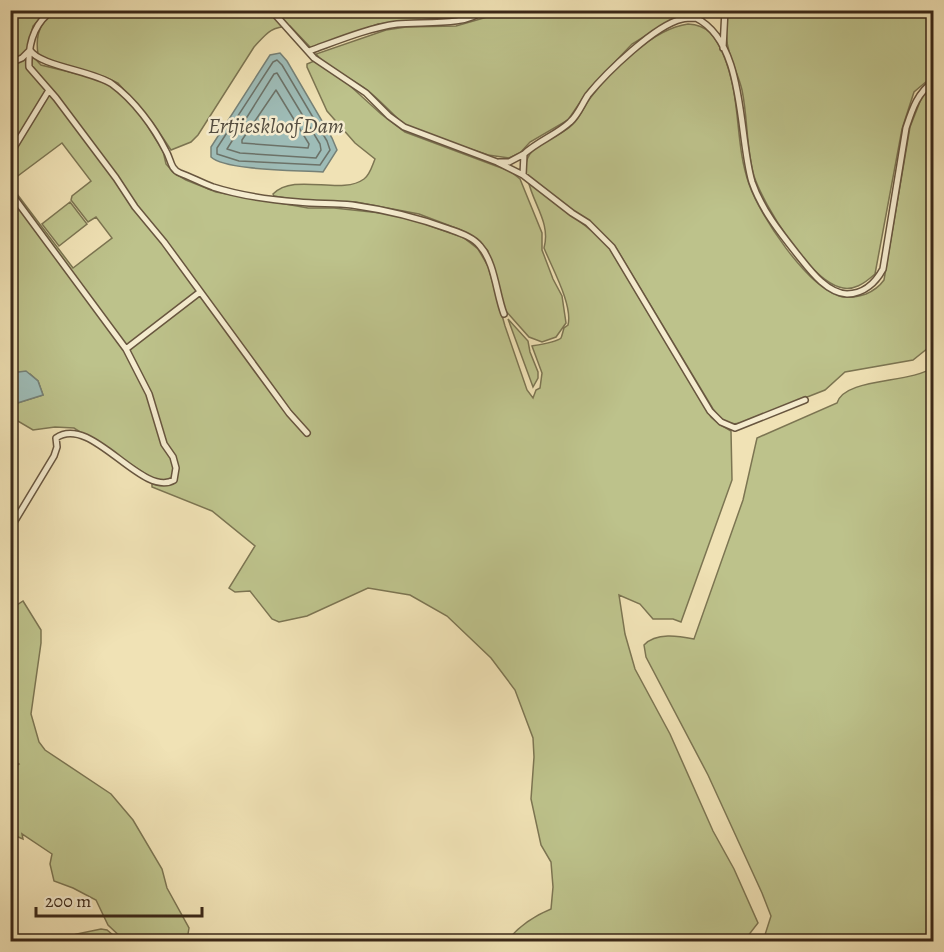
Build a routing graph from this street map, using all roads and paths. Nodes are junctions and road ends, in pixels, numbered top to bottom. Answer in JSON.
{"nodes":[{"id":1,"x":53,"y":10,"type":"edge"},
{"id":2,"x":270,"y":10,"type":"edge"},
{"id":3,"x":483,"y":10,"type":"edge"},
{"id":4,"x":713,"y":10,"type":"edge"},
{"id":5,"x":725,"y":10,"type":"edge"},
{"id":6,"x":696,"y":18,"type":"junction"},
{"id":7,"x":723,"y":49,"type":"junction"},
{"id":8,"x":30,"y":51,"type":"junction"},
{"id":9,"x":309,"y":51,"type":"junction"},
{"id":10,"x":10,"y":63,"type":"edge"},
{"id":11,"x":933,"y":81,"type":"edge"},
{"id":12,"x":49,"y":90,"type":"junction"},
{"id":13,"x":10,"y":154,"type":"edge"},
{"id":14,"x":524,"y":154,"type":"junction"},
{"id":15,"x":497,"y":162,"type":"junction"},
{"id":16,"x":523,"y":175,"type":"junction"},
{"id":17,"x":10,"y":192,"type":"edge"},
{"id":18,"x":200,"y":292,"type":"junction"},
{"id":19,"x":504,"y":314,"type":"dead end"},
{"id":20,"x":126,"y":349,"type":"junction"},
{"id":21,"x":805,"y":400,"type":"dead end"},
{"id":22,"x":307,"y":433,"type":"dead end"},
{"id":23,"x":10,"y":529,"type":"edge"}],
"edges":[{"from":1,"to":8,"type":"street"},
{"from":2,"to":9,"type":"street"},
{"from":3,"to":9,"type":"street"},
{"from":4,"to":6,"type":"street"},
{"from":5,"to":7,"type":"street"},
{"from":6,"to":7,"type":"street"},
{"from":6,"to":14,"type":"street"},
{"from":7,"to":11,"type":"street"},
{"from":8,"to":10,"type":"street"},
{"from":8,"to":12,"type":"street"},
{"from":8,"to":19,"type":"street"},
{"from":9,"to":15,"type":"street"},
{"from":12,"to":13,"type":"street"},
{"from":12,"to":18,"type":"street"},
{"from":14,"to":15,"type":"street"},
{"from":14,"to":16,"type":"street"},
{"from":15,"to":16,"type":"street"},
{"from":16,"to":21,"type":"street"},
{"from":17,"to":20,"type":"street"},
{"from":18,"to":20,"type":"street"},
{"from":18,"to":22,"type":"street"},
{"from":20,"to":23,"type":"street"}]}
